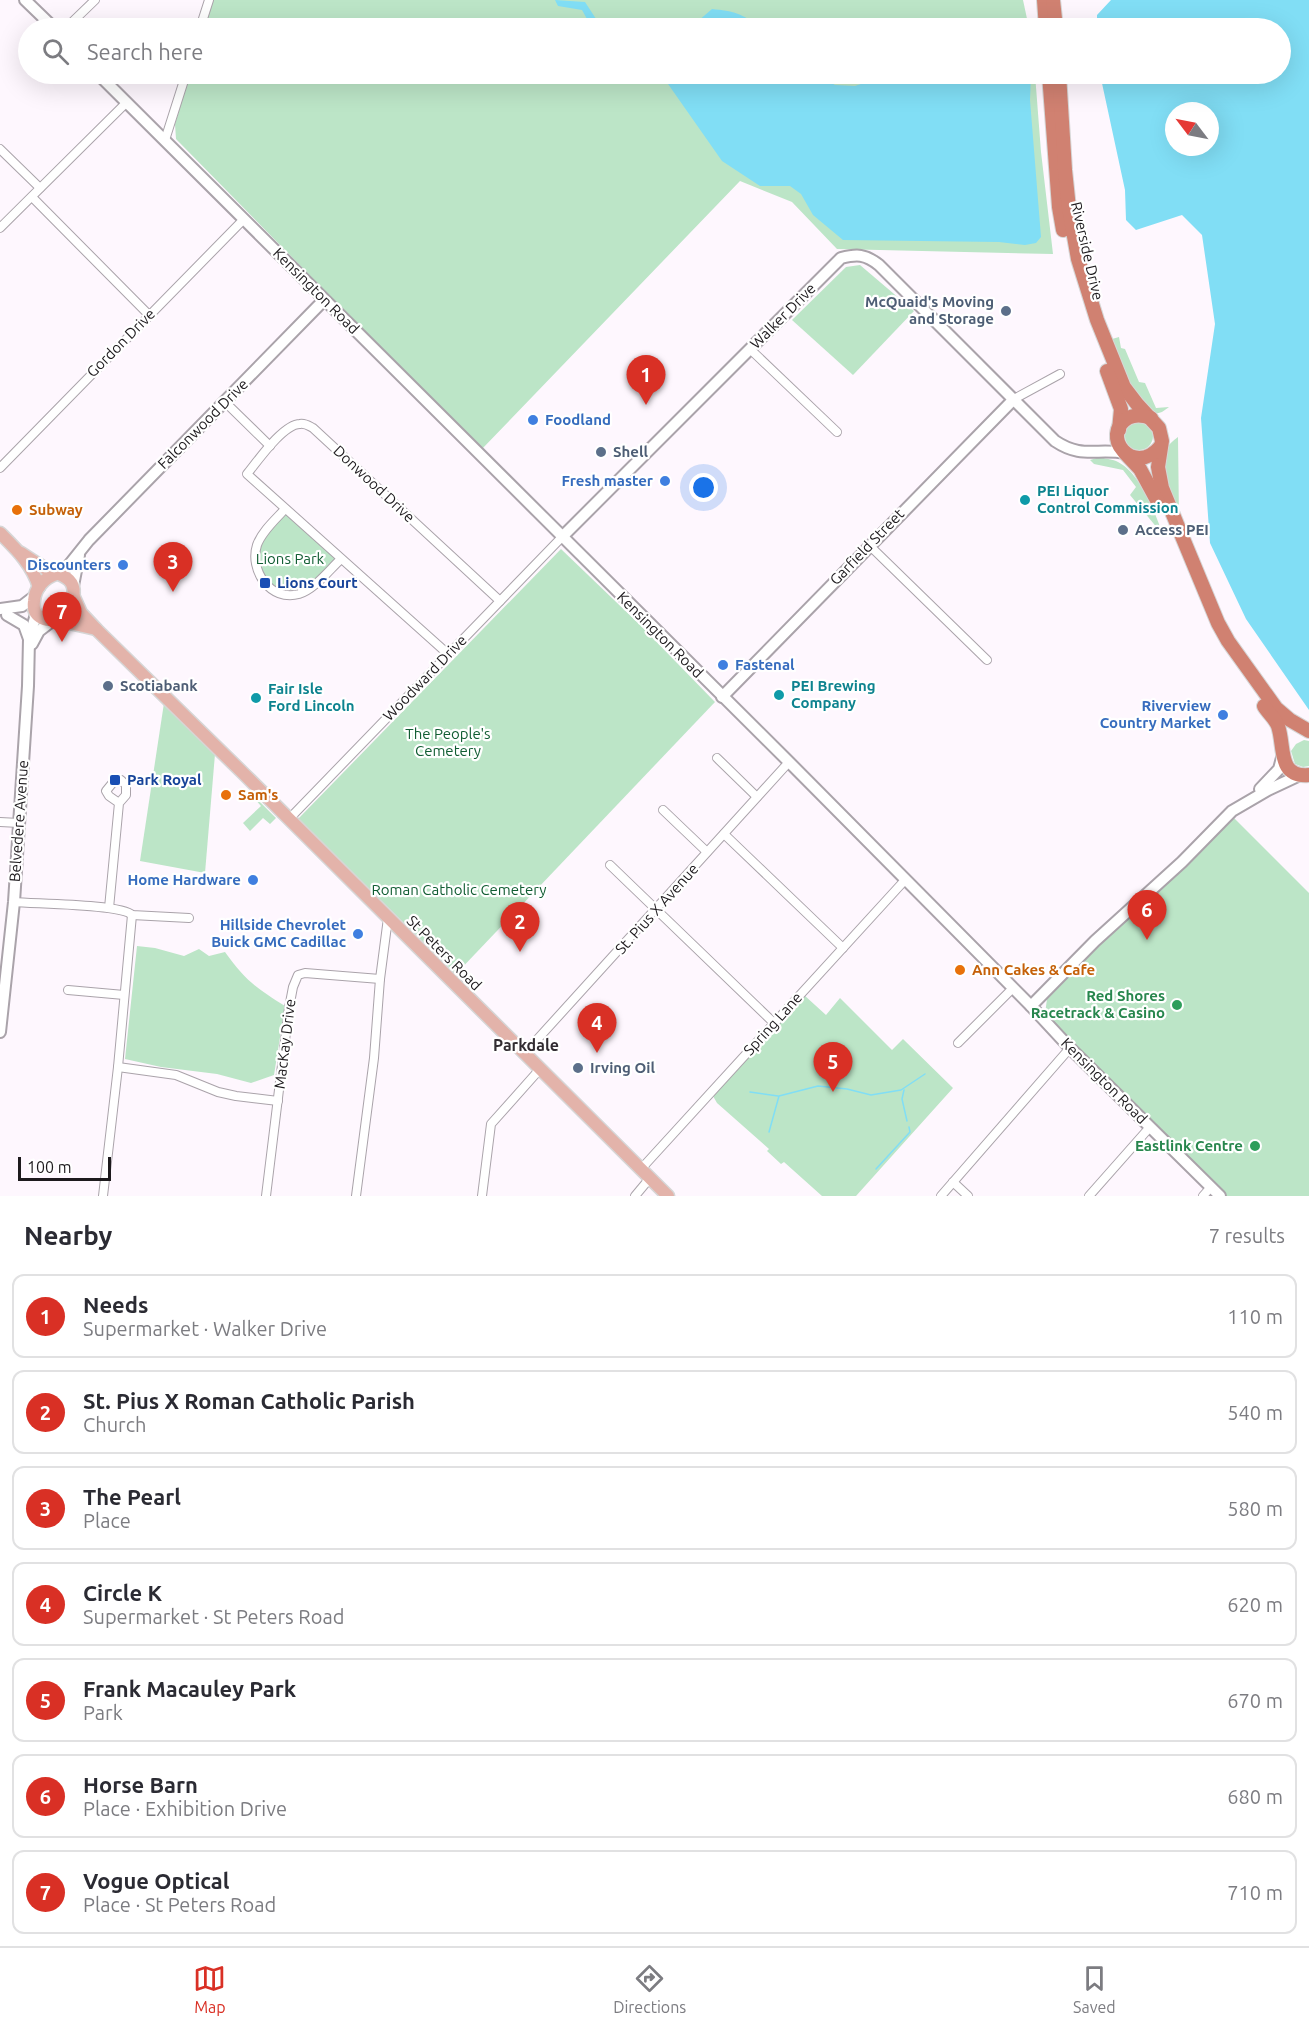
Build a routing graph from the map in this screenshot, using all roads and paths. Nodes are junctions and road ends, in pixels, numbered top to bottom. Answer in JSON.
{"nodes":[{"id":1,"x":25,"y":0,"type":"edge"},
{"id":2,"x":95,"y":0,"type":"edge"},
{"id":3,"x":209,"y":0,"type":"edge"},
{"id":4,"x":1044,"y":0,"type":"edge"},
{"id":5,"x":1053,"y":0,"type":"edge"},
{"id":6,"x":44,"y":18,"type":"edge"},
{"id":7,"x":76,"y":18,"type":"edge"},
{"id":8,"x":203,"y":18,"type":"edge"},
{"id":9,"x":1045,"y":18,"type":"edge"},
{"id":10,"x":1055,"y":18,"type":"edge"},
{"id":11,"x":108,"y":84,"type":"edge"},
{"id":12,"x":183,"y":84,"type":"edge"},
{"id":13,"x":1050,"y":84,"type":"edge"},
{"id":14,"x":1060,"y":84,"type":"edge"},
{"id":15,"x":127,"y":102,"type":"junction"},
{"id":16,"x":165,"y":140,"type":"junction"},
{"id":17,"x":0,"y":149,"type":"edge"},
{"id":18,"x":40,"y":188,"type":"junction"},
{"id":19,"x":32,"y":196,"type":"junction"},
{"id":20,"x":244,"y":219,"type":"junction"},
{"id":21,"x":0,"y":228,"type":"edge"},
{"id":22,"x":324,"y":300,"type":"junction"},
{"id":23,"x":149,"y":315,"type":"junction"},
{"id":24,"x":750,"y":349,"type":"junction"},
{"id":25,"x":1060,"y":374,"type":"dead end"},
{"id":26,"x":1014,"y":399,"type":"junction"},
{"id":27,"x":225,"y":402,"type":"junction"},
{"id":28,"x":1150,"y":418,"type":"junction"},
{"id":29,"x":1119,"y":430,"type":"junction"},
{"id":30,"x":837,"y":432,"type":"dead end"},
{"id":31,"x":1048,"y":434,"type":"junction"},
{"id":32,"x":270,"y":446,"type":"junction"},
{"id":33,"x":1160,"y":447,"type":"junction"},
{"id":34,"x":1125,"y":453,"type":"junction"},
{"id":35,"x":0,"y":468,"type":"edge"},
{"id":36,"x":285,"y":509,"type":"junction"},
{"id":37,"x":0,"y":533,"type":"edge"},
{"id":38,"x":562,"y":537,"type":"junction"},
{"id":39,"x":869,"y":545,"type":"junction"},
{"id":40,"x":81,"y":549,"type":"junction"},
{"id":41,"x":21,"y":553,"type":"junction"},
{"id":42,"x":341,"y":558,"type":"junction"},
{"id":43,"x":57,"y":574,"type":"junction"},
{"id":44,"x":37,"y":591,"type":"junction"},
{"id":45,"x":73,"y":591,"type":"junction"},
{"id":46,"x":500,"y":601,"type":"junction"},
{"id":47,"x":2,"y":613,"type":"edge"},
{"id":48,"x":36,"y":614,"type":"junction"},
{"id":49,"x":54,"y":620,"type":"junction"},
{"id":50,"x":96,"y":629,"type":"junction"},
{"id":51,"x":30,"y":643,"type":"junction"},
{"id":52,"x":448,"y":654,"type":"junction"},
{"id":53,"x":987,"y":660,"type":"dead end"},
{"id":54,"x":722,"y":697,"type":"junction"},
{"id":55,"x":1309,"y":732,"type":"edge"},
{"id":56,"x":1283,"y":754,"type":"junction"},
{"id":57,"x":717,"y":758,"type":"dead end"},
{"id":58,"x":789,"y":762,"type":"junction"},
{"id":59,"x":1306,"y":778,"type":"edge"},
{"id":60,"x":757,"y":796,"type":"junction"},
{"id":61,"x":119,"y":803,"type":"dead end"},
{"id":62,"x":663,"y":810,"type":"dead end"},
{"id":63,"x":289,"y":819,"type":"junction"},
{"id":64,"x":0,"y":822,"type":"edge"},
{"id":65,"x":19,"y":823,"type":"junction"},
{"id":66,"x":724,"y":834,"type":"junction"},
{"id":67,"x":707,"y":852,"type":"junction"},
{"id":68,"x":610,"y":865,"type":"dead end"},
{"id":69,"x":905,"y":880,"type":"junction"},
{"id":70,"x":1159,"y":881,"type":"junction"},
{"id":71,"x":14,"y":902,"type":"junction"},
{"id":72,"x":109,"y":908,"type":"junction"},
{"id":73,"x":657,"y":908,"type":"junction"},
{"id":74,"x":132,"y":915,"type":"junction"},
{"id":75,"x":189,"y":918,"type":"dead end"},
{"id":76,"x":388,"y":918,"type":"junction"},
{"id":77,"x":843,"y":948,"type":"junction"},
{"id":78,"x":380,"y":979,"type":"junction"},
{"id":79,"x":1013,"y":988,"type":"junction"},
{"id":80,"x":68,"y":990,"type":"dead end"},
{"id":81,"x":124,"y":995,"type":"junction"},
{"id":82,"x":1031,"y":1006,"type":"junction"},
{"id":83,"x":1,"y":1011,"type":"edge"},
{"id":84,"x":774,"y":1023,"type":"junction"},
{"id":85,"x":0,"y":1032,"type":"edge"},
{"id":86,"x":958,"y":1043,"type":"dead end"},
{"id":87,"x":1070,"y":1048,"type":"junction"},
{"id":88,"x":524,"y":1054,"type":"junction"},
{"id":89,"x":118,"y":1067,"type":"junction"},
{"id":90,"x":540,"y":1069,"type":"junction"},
{"id":91,"x":278,"y":1101,"type":"junction"},
{"id":92,"x":1150,"y":1127,"type":"junction"},
{"id":93,"x":646,"y":1174,"type":"junction"},
{"id":94,"x":953,"y":1182,"type":"junction"},
{"id":95,"x":1211,"y":1187,"type":"junction"},
{"id":96,"x":103,"y":1196,"type":"edge"},
{"id":97,"x":266,"y":1196,"type":"edge"},
{"id":98,"x":356,"y":1196,"type":"edge"},
{"id":99,"x":482,"y":1196,"type":"edge"},
{"id":100,"x":635,"y":1196,"type":"edge"},
{"id":101,"x":668,"y":1196,"type":"edge"},
{"id":102,"x":941,"y":1196,"type":"edge"},
{"id":103,"x":968,"y":1196,"type":"edge"},
{"id":104,"x":1089,"y":1196,"type":"edge"},
{"id":105,"x":1203,"y":1196,"type":"edge"},
{"id":106,"x":1220,"y":1196,"type":"edge"}],
"edges":[{"from":1,"to":6,"type":"street"},
{"from":2,"to":7,"type":"street"},
{"from":3,"to":8,"type":"street"},
{"from":4,"to":9,"type":"highway"},
{"from":5,"to":10,"type":"highway"},
{"from":11,"to":15,"type":"street","name":"Kensington Road"},
{"from":12,"to":16,"type":"street"},
{"from":13,"to":29,"type":"highway","name":"Riverside Drive"},
{"from":14,"to":28,"type":"highway","name":"Riverside Drive"},
{"from":15,"to":16,"type":"street","name":"Kensington Road"},
{"from":15,"to":18,"type":"street"},
{"from":16,"to":20,"type":"street","name":"Kensington Road"},
{"from":17,"to":18,"type":"street"},
{"from":18,"to":19,"type":"street"},
{"from":19,"to":21,"type":"street"},
{"from":19,"to":23,"type":"street"},
{"from":20,"to":22,"type":"street","name":"Kensington Road"},
{"from":20,"to":23,"type":"street","name":"Gordon Drive"},
{"from":22,"to":27,"type":"street","name":"Falconwood Drive"},
{"from":22,"to":38,"type":"street","name":"Kensington Road"},
{"from":23,"to":35,"type":"street","name":"Gordon Drive"},
{"from":24,"to":26,"type":"street","name":"Walker Drive"},
{"from":24,"to":30,"type":"street"},
{"from":24,"to":38,"type":"street","name":"Walker Drive"},
{"from":25,"to":26,"type":"street","name":"Garfield Street"},
{"from":26,"to":31,"type":"street"},
{"from":26,"to":39,"type":"street","name":"Garfield Street"},
{"from":27,"to":32,"type":"street"},
{"from":27,"to":40,"type":"street","name":"Falconwood Drive"},
{"from":28,"to":29,"type":"highway"},
{"from":28,"to":33,"type":"highway"},
{"from":29,"to":31,"type":"street"},
{"from":29,"to":34,"type":"highway"},
{"from":31,"to":34,"type":"street"},
{"from":32,"to":36,"type":"street","name":"Donwood Drive"},
{"from":32,"to":46,"type":"street","name":"Donwood Drive"},
{"from":33,"to":34,"type":"highway"},
{"from":33,"to":55,"type":"highway"},
{"from":34,"to":56,"type":"highway"},
{"from":36,"to":42,"type":"street"},
{"from":36,"to":42,"type":"street"},
{"from":37,"to":41,"type":"main road"},
{"from":38,"to":46,"type":"street","name":"Woodward Drive"},
{"from":38,"to":54,"type":"street","name":"Kensington Road"},
{"from":39,"to":53,"type":"street"},
{"from":39,"to":54,"type":"street","name":"Garfield Street"},
{"from":40,"to":43,"type":"street","name":"Falconwood Drive"},
{"from":40,"to":45,"type":"street"},
{"from":41,"to":43,"type":"main road"},
{"from":41,"to":44,"type":"main road"},
{"from":42,"to":52,"type":"street"},
{"from":43,"to":44,"type":"main road"},
{"from":43,"to":45,"type":"main road"},
{"from":44,"to":47,"type":"street"},
{"from":44,"to":48,"type":"main road"},
{"from":45,"to":49,"type":"main road"},
{"from":45,"to":50,"type":"main road","name":"St Peters Road"},
{"from":46,"to":52,"type":"street","name":"Woodward Drive"},
{"from":47,"to":48,"type":"street"},
{"from":47,"to":51,"type":"street"},
{"from":48,"to":49,"type":"main road"},
{"from":48,"to":51,"type":"street","name":"Belvedere Avenue"},
{"from":49,"to":50,"type":"main road"},
{"from":49,"to":51,"type":"street"},
{"from":50,"to":63,"type":"main road","name":"St Peters Road"},
{"from":51,"to":65,"type":"street","name":"Belvedere Avenue"},
{"from":52,"to":63,"type":"street","name":"Woodward Drive"},
{"from":54,"to":58,"type":"street","name":"Kensington Road"},
{"from":55,"to":56,"type":"highway"},
{"from":56,"to":59,"type":"highway"},
{"from":56,"to":70,"type":"street"},
{"from":57,"to":60,"type":"street"},
{"from":58,"to":60,"type":"street","name":"St. Pius X Avenue"},
{"from":58,"to":69,"type":"street","name":"Kensington Road"},
{"from":59,"to":70,"type":"street"},
{"from":60,"to":66,"type":"street","name":"St. Pius X Avenue"},
{"from":61,"to":72,"type":"street"},
{"from":62,"to":67,"type":"street"},
{"from":63,"to":76,"type":"main road","name":"St Peters Road"},
{"from":64,"to":65,"type":"street"},
{"from":65,"to":71,"type":"street","name":"Belvedere Avenue"},
{"from":66,"to":67,"type":"street","name":"St. Pius X Avenue"},
{"from":66,"to":77,"type":"street"},
{"from":67,"to":73,"type":"street","name":"St. Pius X Avenue"},
{"from":68,"to":73,"type":"street"},
{"from":69,"to":77,"type":"street","name":"Spring Lane"},
{"from":69,"to":79,"type":"street","name":"Kensington Road"},
{"from":70,"to":82,"type":"street"},
{"from":71,"to":72,"type":"street"},
{"from":71,"to":83,"type":"street","name":"Belvedere Avenue"},
{"from":72,"to":74,"type":"street"},
{"from":73,"to":84,"type":"street"},
{"from":73,"to":88,"type":"street","name":"St. Pius X Avenue"},
{"from":74,"to":75,"type":"street"},
{"from":74,"to":81,"type":"street"},
{"from":76,"to":78,"type":"street"},
{"from":76,"to":88,"type":"main road","name":"St Peters Road"},
{"from":77,"to":84,"type":"street","name":"Spring Lane"},
{"from":78,"to":91,"type":"street","name":"MacKay Drive"},
{"from":78,"to":98,"type":"street"},
{"from":79,"to":82,"type":"street","name":"Kensington Road"},
{"from":79,"to":86,"type":"street"},
{"from":80,"to":81,"type":"street"},
{"from":81,"to":89,"type":"street"},
{"from":82,"to":87,"type":"street","name":"Kensington Road"},
{"from":83,"to":85,"type":"street","name":"Belvedere Avenue"},
{"from":84,"to":93,"type":"street","name":"Spring Lane"},
{"from":87,"to":92,"type":"street","name":"Kensington Road"},
{"from":87,"to":94,"type":"street"},
{"from":88,"to":90,"type":"main road","name":"St Peters Road"},
{"from":89,"to":91,"type":"street"},
{"from":89,"to":96,"type":"street"},
{"from":90,"to":93,"type":"main road","name":"St Peters Road"},
{"from":90,"to":99,"type":"street"},
{"from":91,"to":97,"type":"street","name":"MacKay Drive"},
{"from":92,"to":95,"type":"street","name":"Kensington Road"},
{"from":92,"to":104,"type":"street"},
{"from":93,"to":100,"type":"street","name":"Spring Lane"},
{"from":93,"to":101,"type":"main road","name":"St Peters Road"},
{"from":94,"to":102,"type":"street"},
{"from":94,"to":103,"type":"street"},
{"from":95,"to":105,"type":"street"},
{"from":95,"to":106,"type":"street","name":"Kensington Road"}]}
